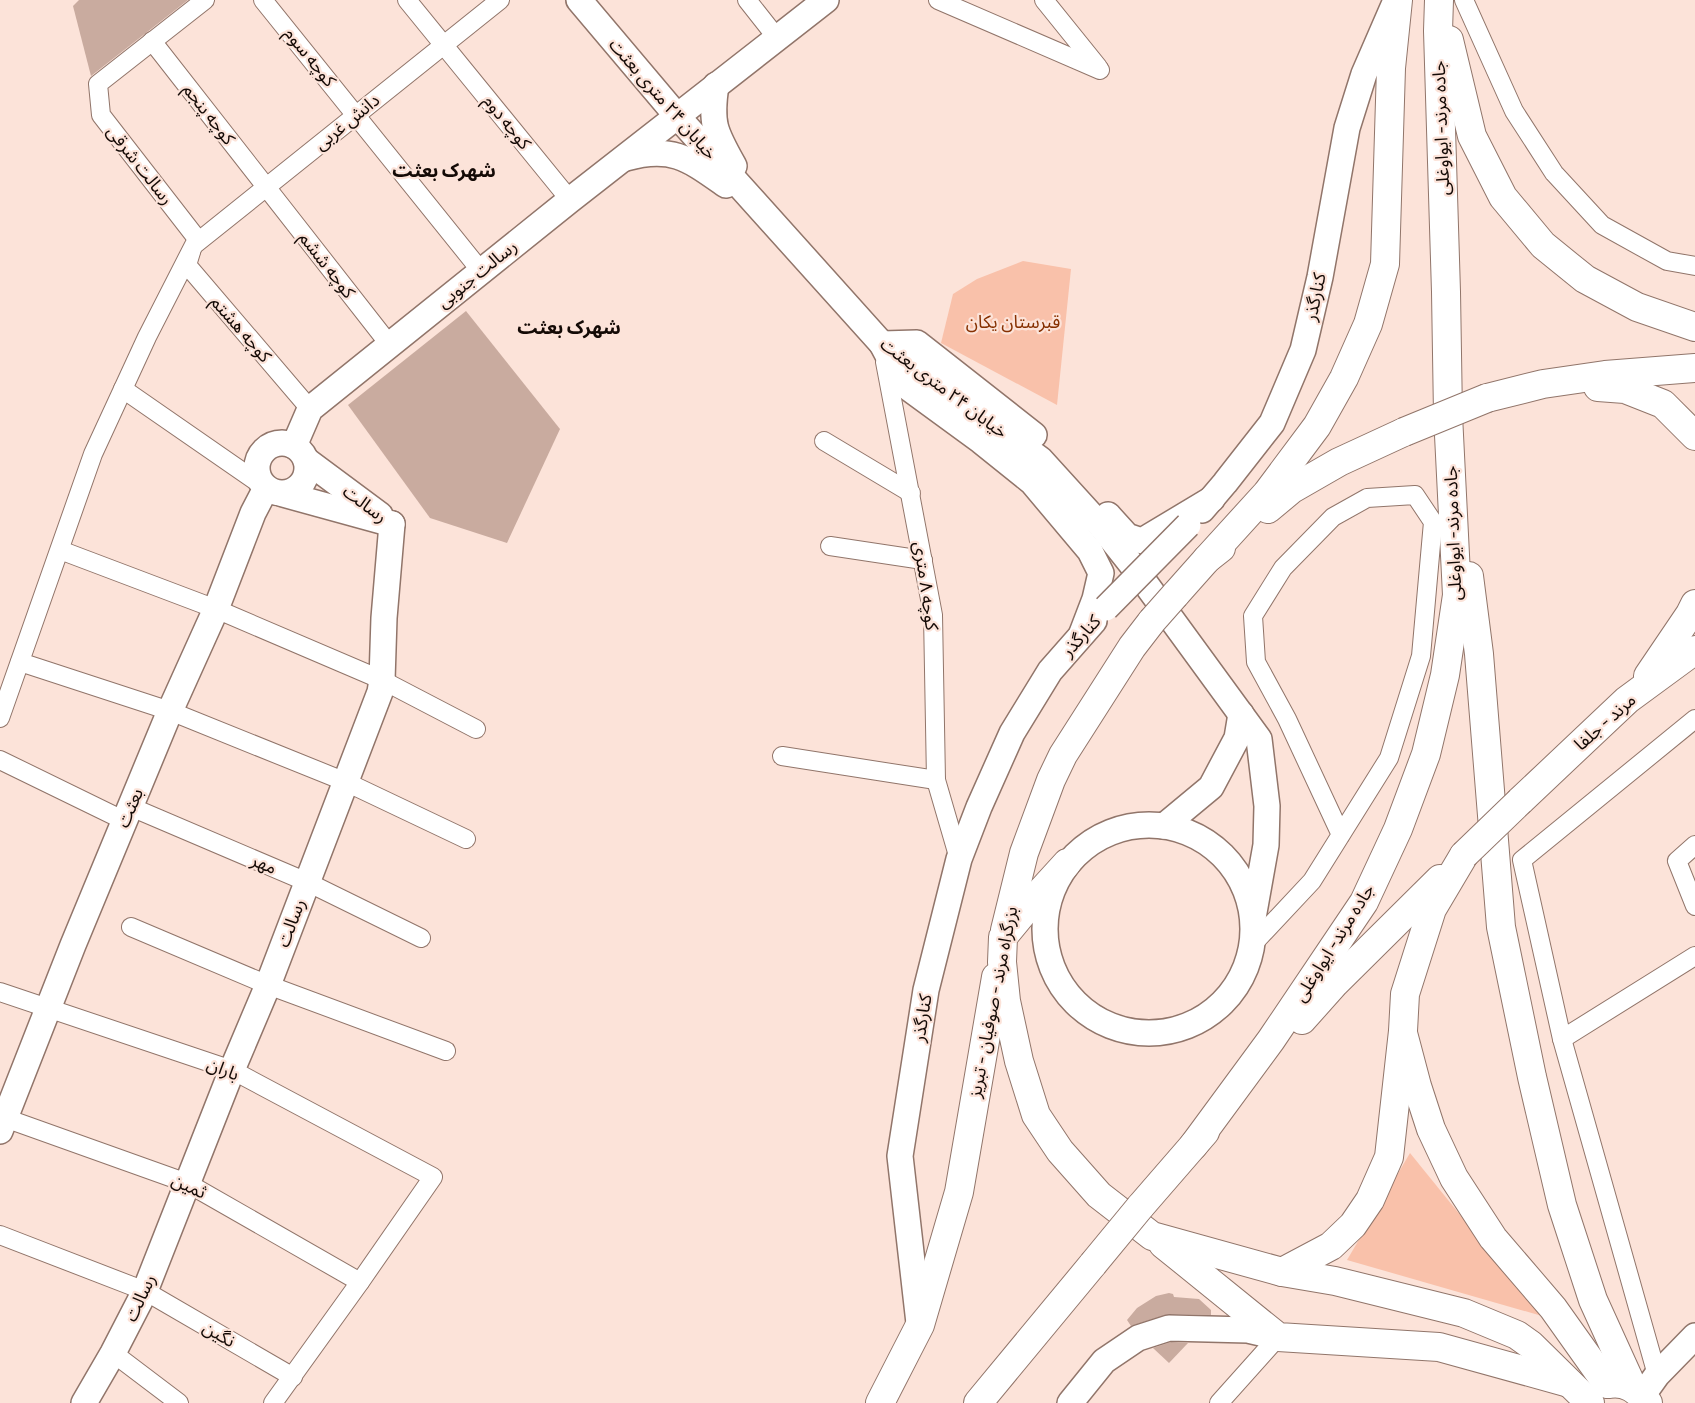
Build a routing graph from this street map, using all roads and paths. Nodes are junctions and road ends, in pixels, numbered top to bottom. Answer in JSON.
{"nodes":[{"id":1,"x":204,"y":0,"type":"edge"},
{"id":2,"x":263,"y":0,"type":"edge"},
{"id":3,"x":407,"y":0,"type":"edge"},
{"id":4,"x":500,"y":0,"type":"edge"},
{"id":5,"x":579,"y":0,"type":"edge"},
{"id":6,"x":747,"y":0,"type":"edge"},
{"id":7,"x":826,"y":0,"type":"edge"},
{"id":8,"x":938,"y":0,"type":"edge"},
{"id":9,"x":1044,"y":0,"type":"edge"},
{"id":10,"x":1397,"y":0,"type":"edge"},
{"id":11,"x":1439,"y":0,"type":"edge"},
{"id":12,"x":1464,"y":0,"type":"edge"},
{"id":13,"x":777,"y":38,"type":"junction"},
{"id":14,"x":152,"y":41,"type":"junction"},
{"id":15,"x":444,"y":44,"type":"junction"},
{"id":16,"x":716,"y":85,"type":"junction"},
{"id":17,"x":356,"y":115,"type":"junction"},
{"id":18,"x":677,"y":116,"type":"junction"},
{"id":19,"x":623,"y":158,"type":"junction"},
{"id":20,"x":266,"y":186,"type":"junction"},
{"id":21,"x":570,"y":200,"type":"junction"},
{"id":22,"x":756,"y":205,"type":"junction"},
{"id":23,"x":196,"y":242,"type":"junction"},
{"id":24,"x":1695,"y":266,"type":"edge"},
{"id":25,"x":481,"y":271,"type":"junction"},
{"id":26,"x":1695,"y":327,"type":"edge"},
{"id":27,"x":389,"y":344,"type":"junction"},
{"id":28,"x":882,"y":344,"type":"junction"},
{"id":29,"x":1695,"y":368,"type":"edge"},
{"id":30,"x":1543,"y":384,"type":"junction"},
{"id":31,"x":123,"y":390,"type":"junction"},
{"id":32,"x":310,"y":409,"type":"junction"},
{"id":33,"x":1448,"y":415,"type":"junction"},
{"id":34,"x":1695,"y":436,"type":"edge"},
{"id":35,"x":824,"y":441,"type":"dead end"},
{"id":36,"x":300,"y":453,"type":"junction"},
{"id":37,"x":274,"y":491,"type":"junction"},
{"id":38,"x":911,"y":493,"type":"junction"},
{"id":39,"x":1212,"y":499,"type":"junction"},
{"id":40,"x":392,"y":524,"type":"junction"},
{"id":41,"x":830,"y":546,"type":"dead end"},
{"id":42,"x":60,"y":550,"type":"junction"},
{"id":43,"x":1207,"y":559,"type":"junction"},
{"id":44,"x":923,"y":560,"type":"junction"},
{"id":45,"x":1695,"y":604,"type":"edge"},
{"id":46,"x":216,"y":610,"type":"junction"},
{"id":47,"x":1082,"y":633,"type":"junction"},
{"id":48,"x":1695,"y":650,"type":"edge"},
{"id":49,"x":20,"y":662,"type":"junction"},
{"id":50,"x":382,"y":680,"type":"junction"},
{"id":51,"x":1637,"y":692,"type":"junction"},
{"id":52,"x":170,"y":711,"type":"junction"},
{"id":53,"x":1241,"y":714,"type":"junction"},
{"id":54,"x":0,"y":718,"type":"edge"},
{"id":55,"x":1695,"y":719,"type":"edge"},
{"id":56,"x":476,"y":729,"type":"dead end"},
{"id":57,"x":782,"y":756,"type":"dead end"},
{"id":58,"x":0,"y":760,"type":"edge"},
{"id":59,"x":936,"y":780,"type":"junction"},
{"id":60,"x":346,"y":782,"type":"junction"},
{"id":61,"x":128,"y":814,"type":"junction"},
{"id":62,"x":1037,"y":816,"type":"junction"},
{"id":63,"x":1164,"y":826,"type":"junction"},
{"id":64,"x":1341,"y":835,"type":"junction"},
{"id":65,"x":466,"y":839,"type":"dead end"},
{"id":66,"x":1695,"y":845,"type":"edge"},
{"id":67,"x":1464,"y":855,"type":"junction"},
{"id":68,"x":959,"y":859,"type":"junction"},
{"id":69,"x":1067,"y":863,"type":"joint"},
{"id":70,"x":307,"y":882,"type":"junction"},
{"id":71,"x":1044,"y":901,"type":"junction"},
{"id":72,"x":1695,"y":906,"type":"edge"},
{"id":73,"x":1253,"y":918,"type":"junction"},
{"id":74,"x":131,"y":927,"type":"dead end"},
{"id":75,"x":1003,"y":937,"type":"junction"},
{"id":76,"x":421,"y":938,"type":"dead end"},
{"id":77,"x":1252,"y":945,"type":"junction"},
{"id":78,"x":1695,"y":956,"type":"edge"},
{"id":79,"x":268,"y":985,"type":"junction"},
{"id":80,"x":0,"y":992,"type":"edge"},
{"id":81,"x":48,"y":1008,"type":"junction"},
{"id":82,"x":1403,"y":1032,"type":"junction"},
{"id":83,"x":1562,"y":1039,"type":"junction"},
{"id":84,"x":446,"y":1050,"type":"dead end"},
{"id":85,"x":232,"y":1070,"type":"junction"},
{"id":86,"x":3,"y":1124,"type":"edge"},
{"id":87,"x":1193,"y":1146,"type":"junction"},
{"id":88,"x":187,"y":1183,"type":"junction"},
{"id":89,"x":0,"y":1235,"type":"edge"},
{"id":90,"x":1152,"y":1236,"type":"junction"},
{"id":91,"x":1282,"y":1272,"type":"junction"},
{"id":92,"x":360,"y":1282,"type":"junction"},
{"id":93,"x":145,"y":1291,"type":"junction"},
{"id":94,"x":1553,"y":1308,"type":"junction"},
{"id":95,"x":920,"y":1325,"type":"junction"},
{"id":96,"x":1517,"y":1335,"type":"junction"},
{"id":97,"x":1695,"y":1336,"type":"edge"},
{"id":98,"x":1278,"y":1337,"type":"junction"},
{"id":99,"x":114,"y":1353,"type":"junction"},
{"id":100,"x":293,"y":1377,"type":"junction"},
{"id":101,"x":1569,"y":1383,"type":"junction"},
{"id":102,"x":1625,"y":1393,"type":"edge"},
{"id":103,"x":84,"y":1403,"type":"edge"},
{"id":104,"x":179,"y":1403,"type":"edge"},
{"id":105,"x":273,"y":1403,"type":"edge"},
{"id":106,"x":880,"y":1403,"type":"edge"},
{"id":107,"x":978,"y":1403,"type":"edge"},
{"id":108,"x":1070,"y":1403,"type":"edge"},
{"id":109,"x":1219,"y":1403,"type":"edge"}],
"edges":[{"from":1,"to":14,"type":"street"},
{"from":2,"to":17,"type":"street","name":"کوچه سوم"},
{"from":3,"to":15,"type":"street","name":"کوچه دوم"},
{"from":4,"to":15,"type":"street","name":"دانش غربی"},
{"from":5,"to":18,"type":"street","name":"خیابان ۲۴ متری بعثت"},
{"from":6,"to":13,"type":"street"},
{"from":7,"to":13,"type":"street","name":"رسالت جنوبی"},
{"from":8,"to":9,"type":"street"},
{"from":10,"to":39,"type":"street","name":"کنارگذر"},
{"from":10,"to":43,"type":"main road"},
{"from":11,"to":26,"type":"main road"},
{"from":11,"to":33,"type":"main road","name":"جاده مرند- ایواوغلی"},
{"from":12,"to":24,"type":"street"},
{"from":13,"to":16,"type":"street","name":"رسالت جنوبی"},
{"from":14,"to":20,"type":"street","name":"کوچه پنجم"},
{"from":14,"to":23,"type":"street","name":"رسالت شرقی"},
{"from":15,"to":17,"type":"street","name":"دانش غربی"},
{"from":15,"to":21,"type":"street","name":"کوچه دوم"},
{"from":16,"to":18,"type":"street","name":"رسالت جنوبی"},
{"from":16,"to":22,"type":"street"},
{"from":17,"to":20,"type":"street","name":"دانش غربی"},
{"from":17,"to":25,"type":"street","name":"کوچه سوم"},
{"from":18,"to":19,"type":"street","name":"رسالت جنوبی"},
{"from":18,"to":22,"type":"street","name":"خیابان ۲۴ متری بعثت"},
{"from":19,"to":21,"type":"street","name":"رسالت جنوبی"},
{"from":19,"to":22,"type":"street"},
{"from":20,"to":23,"type":"street","name":"دانش غربی"},
{"from":20,"to":27,"type":"street","name":"کوچه ششم"},
{"from":21,"to":25,"type":"street","name":"رسالت جنوبی"},
{"from":22,"to":28,"type":"street","name":"خیابان ۲۴ متری بعثت"},
{"from":23,"to":31,"type":"street"},
{"from":23,"to":32,"type":"street","name":"کوچه هشتم"},
{"from":25,"to":27,"type":"street","name":"رسالت جنوبی"},
{"from":27,"to":32,"type":"street","name":"رسالت جنوبی"},
{"from":28,"to":38,"type":"street","name":"کوچه ۸ متری"},
{"from":28,"to":39,"type":"street"},
{"from":28,"to":47,"type":"street"},
{"from":28,"to":53,"type":"street","name":"خیابان ۲۴ متری بعثت"},
{"from":29,"to":30,"type":"main road"},
{"from":30,"to":34,"type":"main road"},
{"from":30,"to":43,"type":"main road","bridge":true},
{"from":31,"to":37,"type":"street"},
{"from":31,"to":42,"type":"street"},
{"from":32,"to":36,"type":"street","name":"رسالت جنوبی"},
{"from":33,"to":87,"type":"main road","name":"جاده مرند- ایواوغلی"},
{"from":33,"to":102,"type":"main road"},
{"from":35,"to":38,"type":"street"},
{"from":36,"to":37,"type":"street"},
{"from":36,"to":37,"type":"street"},
{"from":36,"to":40,"type":"street","name":"رسالت"},
{"from":37,"to":40,"type":"street"},
{"from":37,"to":46,"type":"street","name":"بعثت"},
{"from":38,"to":44,"type":"street","name":"کوچه ۸ متری"},
{"from":39,"to":47,"type":"street","name":"کنارگذر","bridge":true},
{"from":40,"to":50,"type":"street","name":"رسالت"},
{"from":41,"to":44,"type":"street"},
{"from":42,"to":46,"type":"street"},
{"from":42,"to":49,"type":"street"},
{"from":43,"to":62,"type":"main road","name":"بزرگراه مرند - صوفیان - تبریز","bridge":true},
{"from":44,"to":59,"type":"street","name":"کوچه ۸ متری"},
{"from":45,"to":51,"type":"main road"},
{"from":46,"to":50,"type":"street"},
{"from":46,"to":52,"type":"street","name":"بعثت"},
{"from":47,"to":68,"type":"street","name":"کنارگذر"},
{"from":48,"to":51,"type":"main road","name":"مرند - جلفا"},
{"from":49,"to":52,"type":"street"},
{"from":49,"to":54,"type":"street"},
{"from":50,"to":56,"type":"street"},
{"from":50,"to":60,"type":"street","name":"رسالت"},
{"from":51,"to":67,"type":"main road","name":"مرند - جلفا","bridge":true},
{"from":52,"to":60,"type":"street"},
{"from":52,"to":61,"type":"street","name":"بعثت"},
{"from":53,"to":63,"type":"street"},
{"from":53,"to":73,"type":"street","name":"خیابان ۲۴ متری بعثت"},
{"from":55,"to":83,"type":"street"},
{"from":57,"to":59,"type":"street"},
{"from":58,"to":61,"type":"street","name":"مهر"},
{"from":59,"to":68,"type":"street","name":"کوچه ۸ متری"},
{"from":60,"to":65,"type":"street"},
{"from":60,"to":70,"type":"street","name":"رسالت"},
{"from":61,"to":70,"type":"street","name":"مهر"},
{"from":61,"to":81,"type":"street","name":"بعثت"},
{"from":62,"to":71,"type":"main road"},
{"from":62,"to":75,"type":"main road","name":"بزرگراه مرند - صوفیان - تبریز"},
{"from":63,"to":69,"type":"street"},
{"from":63,"to":73,"type":"street"},
{"from":64,"to":64,"type":"street"},
{"from":64,"to":77,"type":"street"},
{"from":66,"to":72,"type":"street"},
{"from":67,"to":82,"type":"main road"},
{"from":67,"to":87,"type":"main road"},
{"from":68,"to":95,"type":"street","name":"کنارگذر"},
{"from":69,"to":71,"type":"main road"},
{"from":70,"to":76,"type":"street","name":"مهر"},
{"from":70,"to":79,"type":"street","name":"رسالت"},
{"from":71,"to":75,"type":"main road"},
{"from":71,"to":77,"type":"street"},
{"from":73,"to":77,"type":"street"},
{"from":74,"to":79,"type":"street"},
{"from":75,"to":90,"type":"main road"},
{"from":75,"to":95,"type":"main road","name":"بزرگراه مرند - صوفیان - تبریز"},
{"from":78,"to":83,"type":"street"},
{"from":79,"to":84,"type":"street"},
{"from":79,"to":85,"type":"street","name":"رسالت"},
{"from":80,"to":81,"type":"street","name":"باران"},
{"from":81,"to":85,"type":"street","name":"باران"},
{"from":81,"to":86,"type":"street","name":"بعثت"},
{"from":82,"to":91,"type":"main road"},
{"from":82,"to":94,"type":"main road"},
{"from":83,"to":102,"type":"street"},
{"from":85,"to":88,"type":"street","name":"رسالت"},
{"from":85,"to":92,"type":"street","name":"باران"},
{"from":86,"to":88,"type":"street","name":"ثمین"},
{"from":87,"to":107,"type":"main road","bridge":true},
{"from":88,"to":92,"type":"street","name":"ثمین"},
{"from":88,"to":93,"type":"street","name":"رسالت"},
{"from":89,"to":93,"type":"street","name":"نگین"},
{"from":90,"to":91,"type":"main road"},
{"from":90,"to":98,"type":"main road"},
{"from":91,"to":96,"type":"main road"},
{"from":92,"to":100,"type":"street"},
{"from":93,"to":99,"type":"street","name":"رسالت"},
{"from":93,"to":100,"type":"street","name":"نگین"},
{"from":94,"to":96,"type":"main road"},
{"from":94,"to":102,"type":"main road"},
{"from":95,"to":106,"type":"main road","name":"بزرگراه مرند - صوفیان - تبریز"},
{"from":96,"to":101,"type":"main road"},
{"from":97,"to":102,"type":"street"},
{"from":98,"to":101,"type":"main road"},
{"from":98,"to":108,"type":"street"},
{"from":98,"to":109,"type":"street"},
{"from":99,"to":103,"type":"street","name":"رسالت"},
{"from":99,"to":104,"type":"street"},
{"from":100,"to":105,"type":"street"},
{"from":101,"to":102,"type":"main road"}]}
